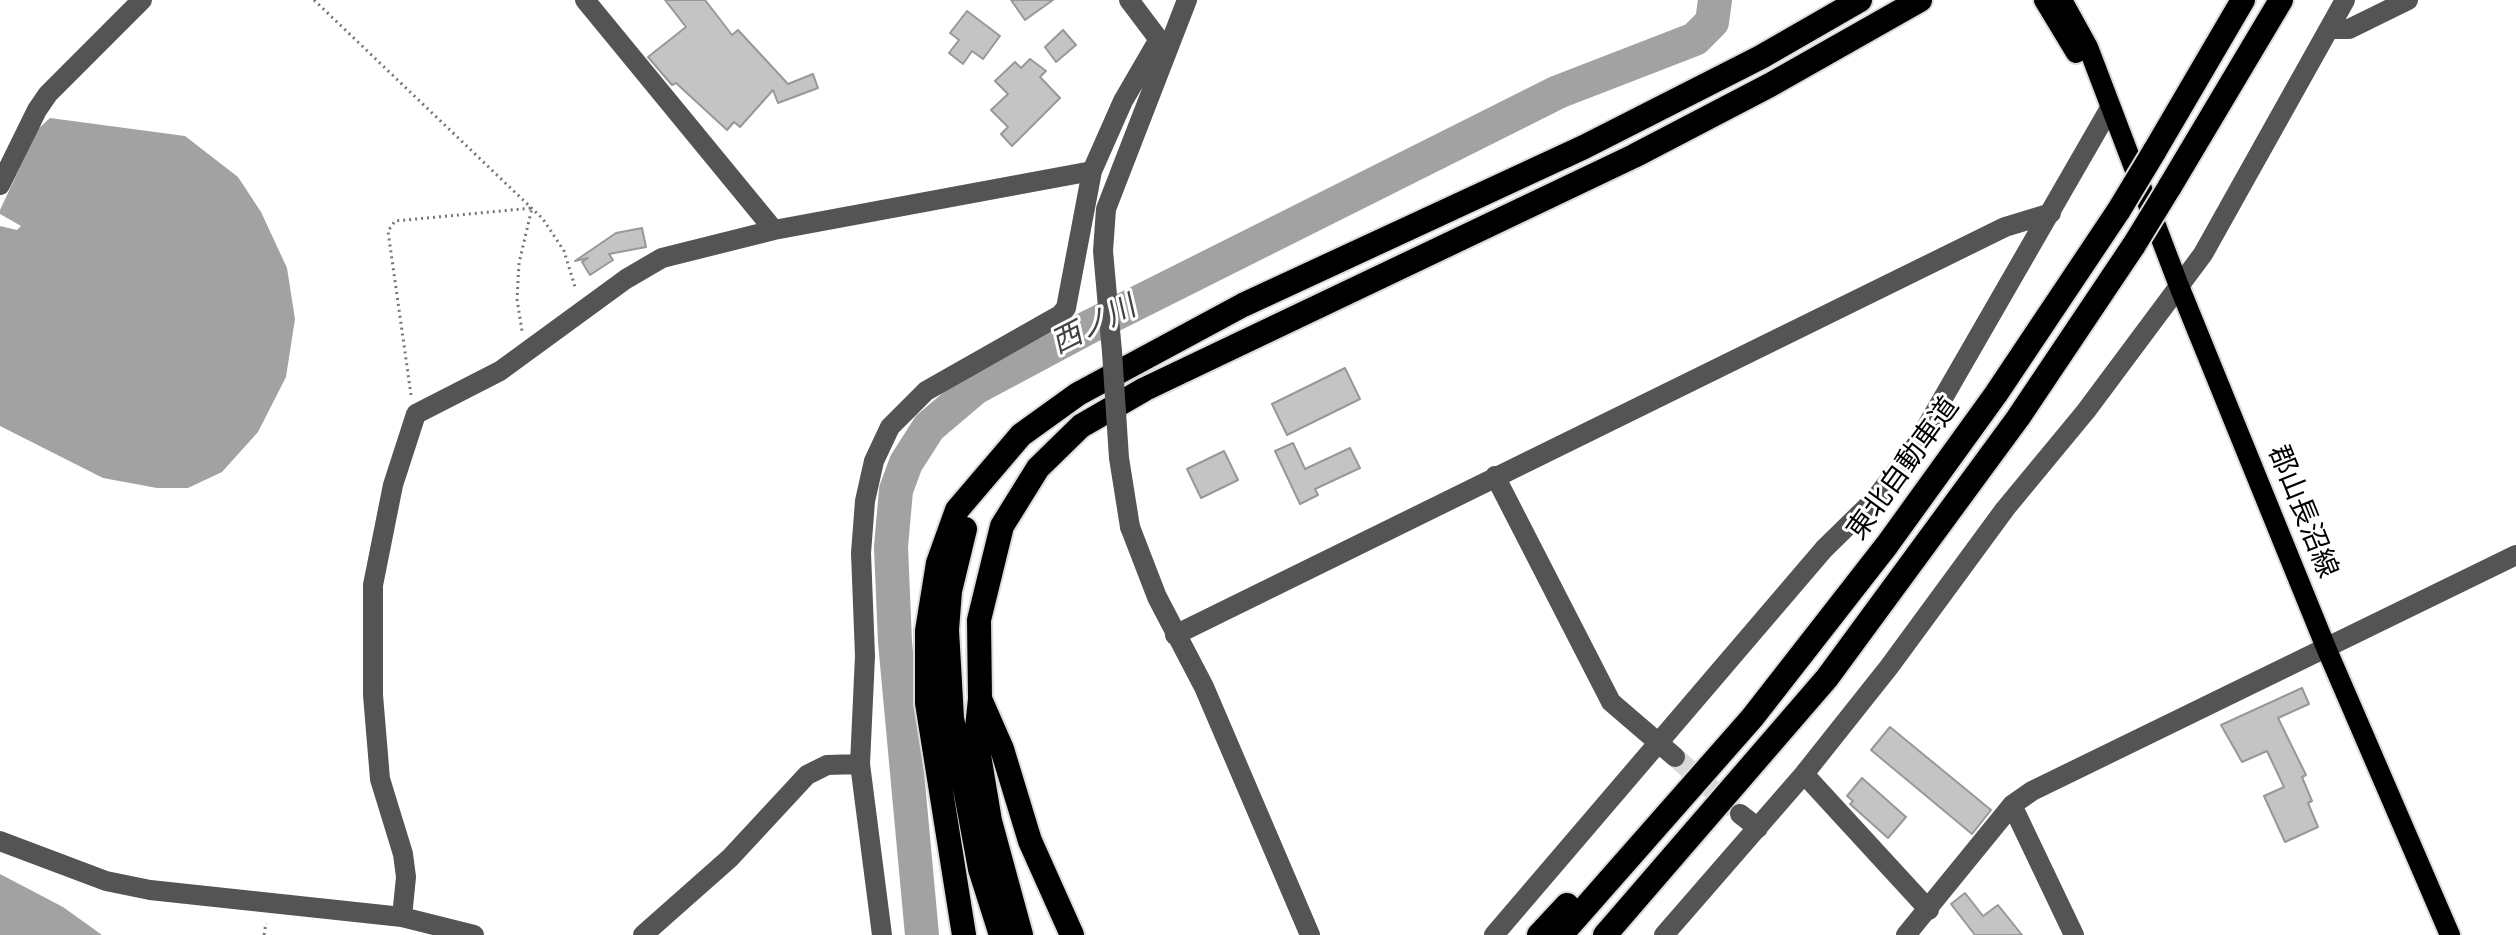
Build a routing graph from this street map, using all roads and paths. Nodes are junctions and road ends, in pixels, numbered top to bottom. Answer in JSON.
{"nodes":[{"id":1,"x":142,"y":0,"type":"edge"},
{"id":2,"x":314,"y":0,"type":"edge"},
{"id":3,"x":585,"y":0,"type":"edge"},
{"id":4,"x":1129,"y":0,"type":"edge"},
{"id":5,"x":1187,"y":0,"type":"edge"},
{"id":6,"x":1860,"y":0,"type":"edge"},
{"id":7,"x":1920,"y":0,"type":"edge"},
{"id":8,"x":2044,"y":0,"type":"edge"},
{"id":9,"x":2062,"y":0,"type":"edge"},
{"id":10,"x":2243,"y":0,"type":"edge"},
{"id":11,"x":2281,"y":0,"type":"edge"},
{"id":12,"x":2345,"y":0,"type":"edge"},
{"id":13,"x":2408,"y":0,"type":"edge"},
{"id":14,"x":2329,"y":29,"type":"junction"},
{"id":15,"x":1162,"y":44,"type":"junction"},
{"id":16,"x":2110,"y":108,"type":"junction"},
{"id":17,"x":1092,"y":171,"type":"junction"},
{"id":18,"x":0,"y":185,"type":"edge"},
{"id":19,"x":532,"y":208,"type":"junction"},
{"id":20,"x":2051,"y":213,"type":"junction"},
{"id":21,"x":774,"y":230,"type":"junction"},
{"id":22,"x":2179,"y":286,"type":"junction"},
{"id":23,"x":584,"y":313,"type":"junction"},
{"id":24,"x":527,"y":353,"type":"junction"},
{"id":25,"x":416,"y":414,"type":"junction"},
{"id":26,"x":1495,"y":476,"type":"junction"},
{"id":27,"x":978,"y":484,"type":"junction"},
{"id":28,"x":2516,"y":555,"type":"edge"},
{"id":29,"x":1175,"y":635,"type":"junction"},
{"id":30,"x":2327,"y":650,"type":"junction"},
{"id":31,"x":980,"y":699,"type":"junction"},
{"id":32,"x":1752,"y":718,"type":"junction"},
{"id":33,"x":1657,"y":743,"type":"junction"},
{"id":34,"x":1675,"y":757,"type":"tunnel mouth"},
{"id":35,"x":860,"y":764,"type":"junction"},
{"id":36,"x":1804,"y":774,"type":"junction"},
{"id":37,"x":2012,"y":805,"type":"junction"},
{"id":38,"x":1740,"y":814,"type":"tunnel mouth"},
{"id":39,"x":1758,"y":828,"type":"junction"},
{"id":40,"x":0,"y":841,"type":"edge"},
{"id":41,"x":1929,"y":910,"type":"junction"},
{"id":42,"x":402,"y":917,"type":"junction"},
{"id":43,"x":1606,"y":934,"type":"edge"},
{"id":44,"x":474,"y":935,"type":"edge"},
{"id":45,"x":643,"y":935,"type":"edge"},
{"id":46,"x":882,"y":935,"type":"edge"},
{"id":47,"x":964,"y":935,"type":"edge"},
{"id":48,"x":1001,"y":935,"type":"edge"},
{"id":49,"x":1021,"y":935,"type":"edge"},
{"id":50,"x":1072,"y":935,"type":"edge"},
{"id":51,"x":1310,"y":935,"type":"edge"},
{"id":52,"x":1494,"y":935,"type":"edge"},
{"id":53,"x":1539,"y":935,"type":"edge"},
{"id":54,"x":1561,"y":935,"type":"edge"},
{"id":55,"x":1664,"y":935,"type":"edge"},
{"id":56,"x":1906,"y":935,"type":"edge"},
{"id":57,"x":2074,"y":935,"type":"edge"},
{"id":58,"x":2450,"y":935,"type":"edge"}],
"edges":[{"from":1,"to":18,"type":"street"},
{"from":2,"to":19,"type":"path"},
{"from":3,"to":21,"type":"street"},
{"from":4,"to":15,"type":"street"},
{"from":5,"to":15,"type":"street"},
{"from":6,"to":27,"type":"highway"},
{"from":7,"to":31,"type":"highway"},
{"from":8,"to":16,"type":"main road","name":"郡山長沼線"},
{"from":9,"to":16,"type":"main road","name":"郡山長沼線"},
{"from":10,"to":32,"type":"highway","name":"東北自動車道","bridge":true},
{"from":11,"to":43,"type":"highway","bridge":true},
{"from":12,"to":14,"type":"street"},
{"from":13,"to":14,"type":"street"},
{"from":14,"to":22,"type":"street"},
{"from":15,"to":17,"type":"street"},
{"from":15,"to":29,"type":"street","bridge":true},
{"from":16,"to":20,"type":"street"},
{"from":16,"to":22,"type":"main road","name":"郡山長沼線"},
{"from":17,"to":21,"type":"street"},
{"from":17,"to":35,"type":"street"},
{"from":19,"to":23,"type":"path"},
{"from":19,"to":24,"type":"path"},
{"from":19,"to":25,"type":"path"},
{"from":20,"to":26,"type":"street"},
{"from":20,"to":33,"type":"street"},
{"from":21,"to":23,"type":"street"},
{"from":22,"to":30,"type":"main road","name":"郡山長沼線"},
{"from":22,"to":36,"type":"street"},
{"from":23,"to":24,"type":"street"},
{"from":24,"to":25,"type":"street"},
{"from":25,"to":42,"type":"street"},
{"from":26,"to":29,"type":"street"},
{"from":26,"to":33,"type":"street"},
{"from":27,"to":47,"type":"highway"},
{"from":27,"to":48,"type":"highway"},
{"from":28,"to":30,"type":"street"},
{"from":29,"to":51,"type":"street"},
{"from":30,"to":37,"type":"street"},
{"from":30,"to":58,"type":"main road","name":"郡山長沼線"},
{"from":31,"to":49,"type":"highway"},
{"from":31,"to":50,"type":"highway"},
{"from":32,"to":53,"type":"highway"},
{"from":32,"to":54,"type":"highway","name":"東北自動車道"},
{"from":33,"to":34,"type":"street"},
{"from":33,"to":52,"type":"street"},
{"from":35,"to":45,"type":"street"},
{"from":35,"to":46,"type":"street"},
{"from":36,"to":39,"type":"street"},
{"from":36,"to":41,"type":"street"},
{"from":37,"to":41,"type":"street"},
{"from":37,"to":57,"type":"street"},
{"from":38,"to":39,"type":"street"},
{"from":39,"to":55,"type":"street"},
{"from":40,"to":42,"type":"street"},
{"from":41,"to":56,"type":"street"},
{"from":42,"to":44,"type":"street"}]}
